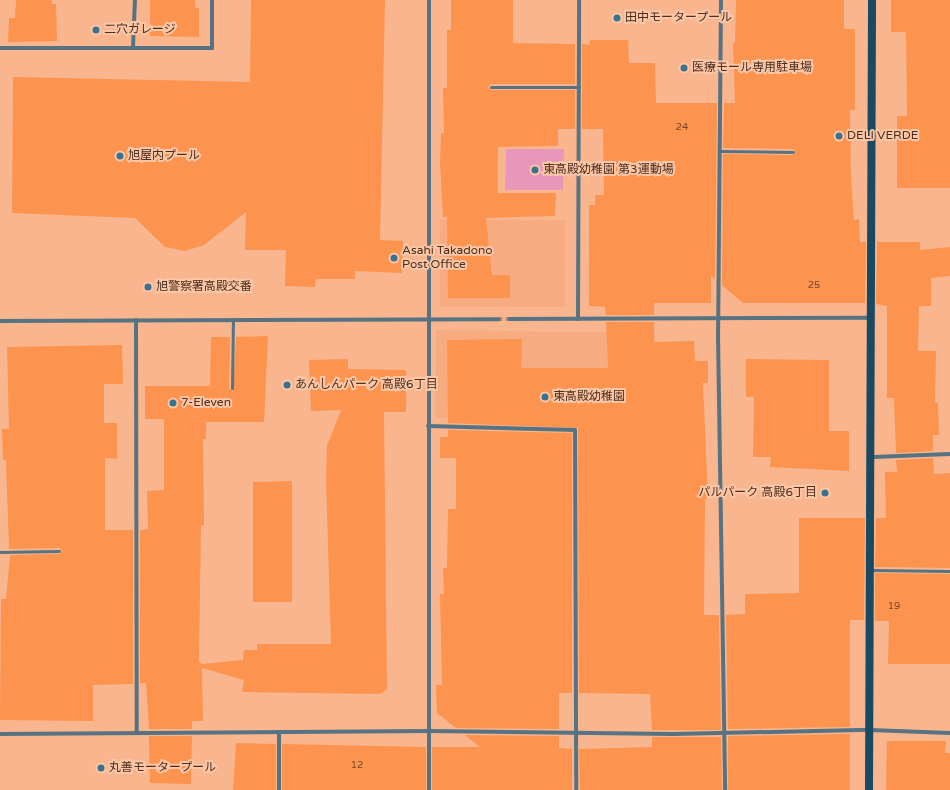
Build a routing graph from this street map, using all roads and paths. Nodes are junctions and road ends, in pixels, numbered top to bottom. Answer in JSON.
{"nodes":[{"id":1,"x":135,"y":0,"type":"edge"},
{"id":2,"x":212,"y":0,"type":"edge"},
{"id":3,"x":429,"y":0,"type":"edge"},
{"id":4,"x":579,"y":0,"type":"edge"},
{"id":5,"x":721,"y":0,"type":"edge"},
{"id":6,"x":872,"y":0,"type":"edge"},
{"id":7,"x":134,"y":47,"type":"junction"},
{"id":8,"x":0,"y":48,"type":"edge"},
{"id":9,"x":491,"y":87,"type":"dead end"},
{"id":10,"x":579,"y":87,"type":"junction"},
{"id":11,"x":720,"y":151,"type":"junction"},
{"id":12,"x":793,"y":152,"type":"dead end"},
{"id":13,"x":428,"y":318,"type":"junction"},
{"id":14,"x":718,"y":318,"type":"junction"},
{"id":15,"x":872,"y":318,"type":"junction"},
{"id":16,"x":232,"y":319,"type":"junction"},
{"id":17,"x":499,"y":319,"type":"tunnel mouth"},
{"id":18,"x":509,"y":319,"type":"tunnel mouth"},
{"id":19,"x":578,"y":319,"type":"junction"},
{"id":20,"x":0,"y":320,"type":"edge"},
{"id":21,"x":136,"y":320,"type":"junction"},
{"id":22,"x":232,"y":388,"type":"dead end"},
{"id":23,"x":428,"y":426,"type":"junction"},
{"id":24,"x":950,"y":454,"type":"edge"},
{"id":25,"x":873,"y":457,"type":"junction"},
{"id":26,"x":59,"y":551,"type":"dead end"},
{"id":27,"x":0,"y":552,"type":"edge"},
{"id":28,"x":872,"y":570,"type":"junction"},
{"id":29,"x":950,"y":571,"type":"edge"},
{"id":30,"x":870,"y":730,"type":"junction"},
{"id":31,"x":430,"y":731,"type":"junction"},
{"id":32,"x":279,"y":732,"type":"junction"},
{"id":33,"x":137,"y":733,"type":"junction"},
{"id":34,"x":577,"y":733,"type":"junction"},
{"id":35,"x":726,"y":733,"type":"junction"},
{"id":36,"x":950,"y":733,"type":"edge"},
{"id":37,"x":0,"y":734,"type":"edge"},
{"id":38,"x":279,"y":790,"type":"edge"},
{"id":39,"x":430,"y":790,"type":"edge"},
{"id":40,"x":576,"y":790,"type":"edge"},
{"id":41,"x":724,"y":790,"type":"edge"},
{"id":42,"x":870,"y":790,"type":"edge"}],
"edges":[{"from":1,"to":7,"type":"street"},
{"from":2,"to":7,"type":"street"},
{"from":3,"to":13,"type":"street"},
{"from":4,"to":10,"type":"street"},
{"from":5,"to":11,"type":"street"},
{"from":6,"to":15,"type":"street"},
{"from":7,"to":8,"type":"street"},
{"from":9,"to":10,"type":"lane"},
{"from":10,"to":19,"type":"street"},
{"from":11,"to":12,"type":"lane"},
{"from":11,"to":14,"type":"street"},
{"from":13,"to":16,"type":"street"},
{"from":13,"to":17,"type":"street"},
{"from":13,"to":23,"type":"street"},
{"from":14,"to":15,"type":"street"},
{"from":14,"to":19,"type":"street"},
{"from":14,"to":35,"type":"street"},
{"from":15,"to":25,"type":"street"},
{"from":16,"to":21,"type":"street"},
{"from":16,"to":22,"type":"lane"},
{"from":18,"to":19,"type":"street"},
{"from":20,"to":21,"type":"street"},
{"from":21,"to":33,"type":"street"},
{"from":23,"to":31,"type":"street"},
{"from":23,"to":34,"type":"street"},
{"from":24,"to":25,"type":"street"},
{"from":25,"to":28,"type":"street"},
{"from":26,"to":27,"type":"lane"},
{"from":28,"to":29,"type":"lane"},
{"from":28,"to":30,"type":"street"},
{"from":30,"to":35,"type":"street"},
{"from":30,"to":36,"type":"street"},
{"from":30,"to":42,"type":"street"},
{"from":31,"to":32,"type":"street"},
{"from":31,"to":34,"type":"street"},
{"from":31,"to":39,"type":"street"},
{"from":32,"to":33,"type":"street"},
{"from":32,"to":38,"type":"street"},
{"from":33,"to":37,"type":"street"},
{"from":34,"to":35,"type":"street"},
{"from":34,"to":40,"type":"street"},
{"from":35,"to":41,"type":"street"}]}
